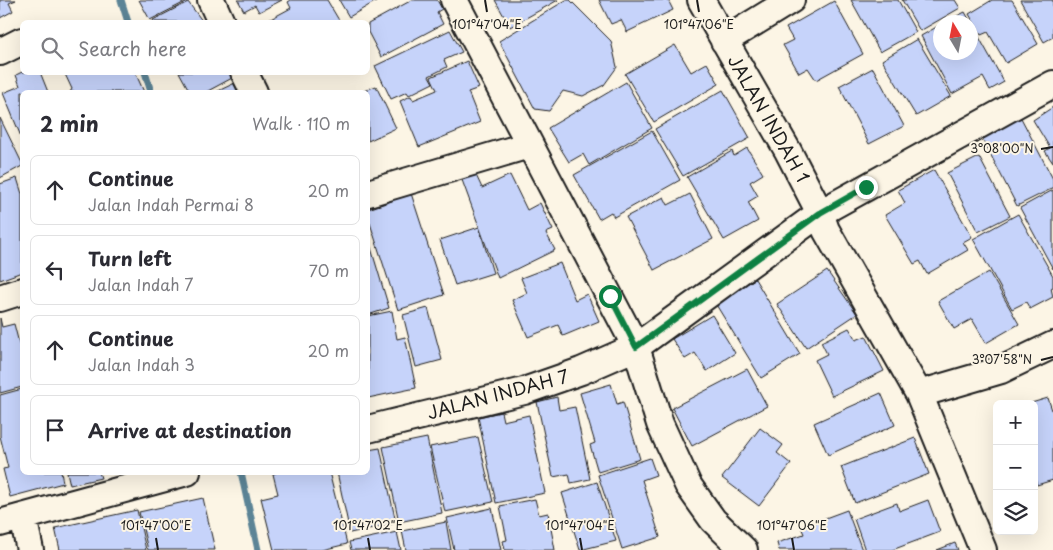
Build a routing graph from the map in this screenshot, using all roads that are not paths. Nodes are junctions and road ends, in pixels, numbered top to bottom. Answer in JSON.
{"nodes":[{"id":1,"x":211,"y":0,"type":"edge"},
{"id":2,"x":454,"y":0,"type":"edge"},
{"id":3,"x":701,"y":0,"type":"edge"},
{"id":4,"x":791,"y":0,"type":"edge"},
{"id":5,"x":220,"y":20,"type":"edge"},
{"id":6,"x":724,"y":41,"type":"junction"},
{"id":7,"x":20,"y":42,"type":"edge"},
{"id":8,"x":0,"y":52,"type":"edge"},
{"id":9,"x":246,"y":75,"type":"edge"},
{"id":10,"x":1053,"y":84,"type":"edge"},
{"id":11,"x":253,"y":90,"type":"edge"},
{"id":12,"x":529,"y":145,"type":"junction"},
{"id":13,"x":370,"y":191,"type":"edge"},
{"id":14,"x":820,"y":213,"type":"junction"},
{"id":15,"x":20,"y":292,"type":"edge"},
{"id":16,"x":0,"y":298,"type":"edge"},
{"id":17,"x":1053,"y":345,"type":"edge"},
{"id":18,"x":636,"y":347,"type":"junction"},
{"id":19,"x":919,"y":394,"type":"junction"},
{"id":20,"x":370,"y":429,"type":"edge"},
{"id":21,"x":176,"y":475,"type":"edge"},
{"id":22,"x":12,"y":520,"type":"edge"},
{"id":23,"x":740,"y":549,"type":"edge"},
{"id":24,"x":30,"y":550,"type":"edge"},
{"id":25,"x":983,"y":550,"type":"edge"}],
"edges":[{"from":1,"to":5,"type":"street"},
{"from":2,"to":12,"type":"street"},
{"from":3,"to":6,"type":"street","name":"JALAN INDAH 1"},
{"from":4,"to":6,"type":"street"},
{"from":6,"to":14,"type":"street","name":"JALAN INDAH 1"},
{"from":7,"to":8,"type":"street"},
{"from":9,"to":11,"type":"street"},
{"from":10,"to":14,"type":"street","name":"JALAN INDAH 7"},
{"from":12,"to":13,"type":"street"},
{"from":12,"to":18,"type":"street"},
{"from":14,"to":18,"type":"street","name":"JALAN INDAH 7"},
{"from":14,"to":19,"type":"street","name":"JALAN INDAH 1"},
{"from":15,"to":16,"type":"street"},
{"from":17,"to":19,"type":"street"},
{"from":18,"to":20,"type":"street","name":"JALAN INDAH 7"},
{"from":18,"to":23,"type":"street"},
{"from":19,"to":25,"type":"street"},
{"from":21,"to":22,"type":"street"},
{"from":22,"to":24,"type":"street"}]}
